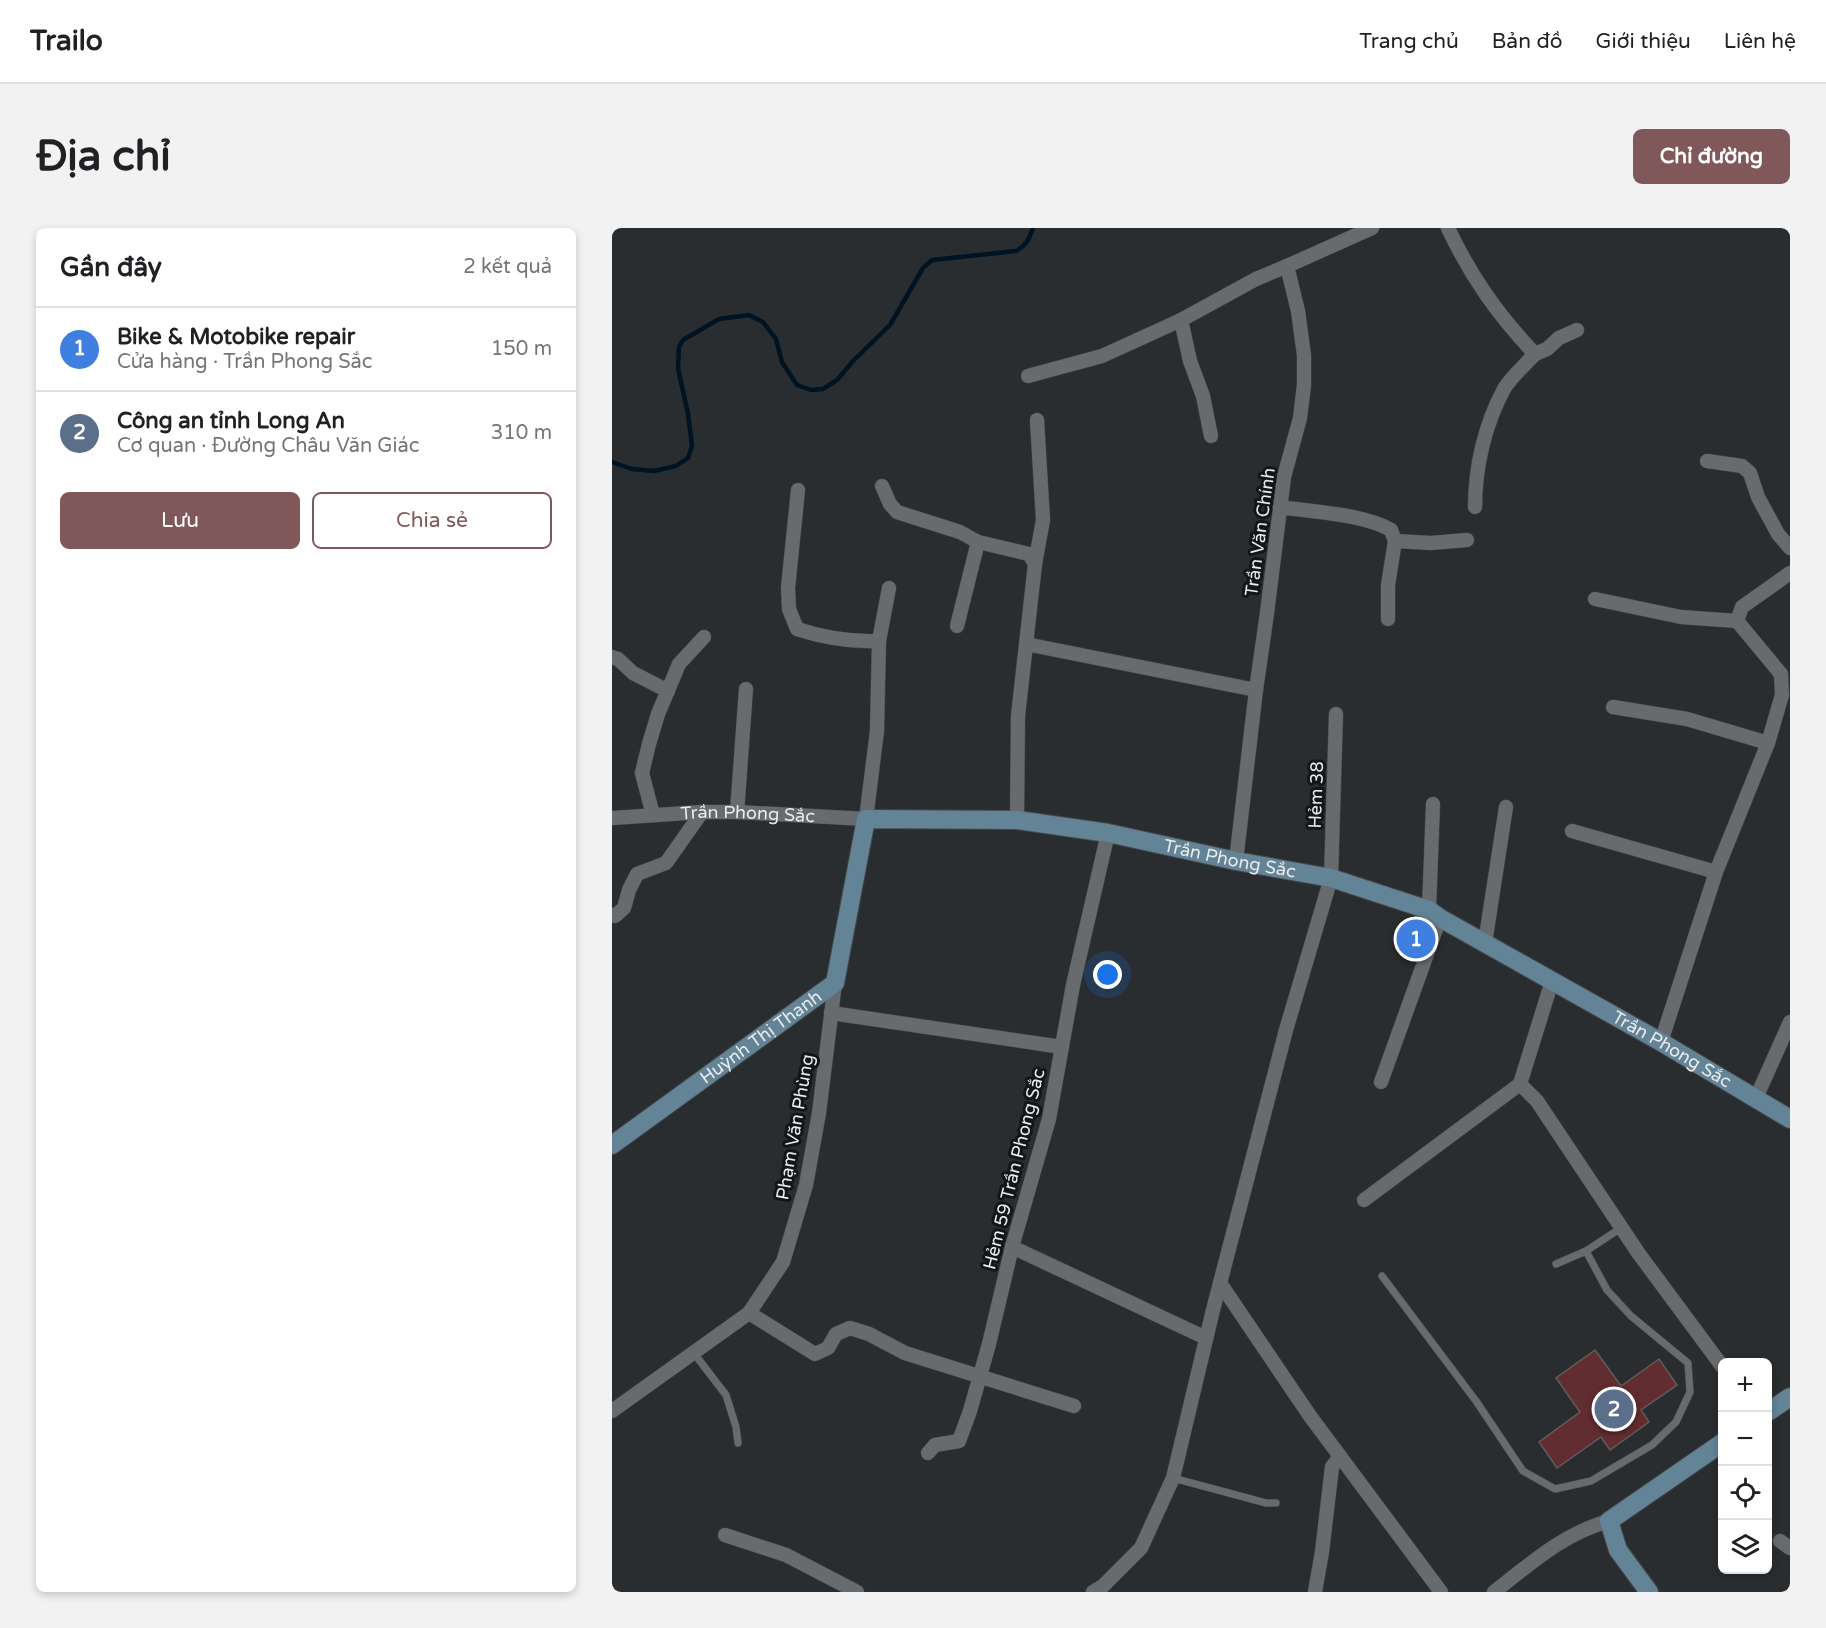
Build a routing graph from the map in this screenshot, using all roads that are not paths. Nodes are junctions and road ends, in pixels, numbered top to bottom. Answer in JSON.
{"nodes":[{"id":1,"x":1372,"y":228,"type":"edge"},
{"id":2,"x":1448,"y":228,"type":"edge"},
{"id":3,"x":1287,"y":267,"type":"junction"},
{"id":4,"x":1181,"y":320,"type":"junction"},
{"id":5,"x":1577,"y":330,"type":"dead end"},
{"id":6,"x":1534,"y":354,"type":"junction"},
{"id":7,"x":1028,"y":376,"type":"dead end"},
{"id":8,"x":1037,"y":420,"type":"dead end"},
{"id":9,"x":1211,"y":436,"type":"dead end"},
{"id":10,"x":1707,"y":461,"type":"dead end"},
{"id":11,"x":882,"y":486,"type":"dead end"},
{"id":12,"x":798,"y":490,"type":"dead end"},
{"id":13,"x":1280,"y":507,"type":"junction"},
{"id":14,"x":1474,"y":507,"type":"dead end"},
{"id":15,"x":1467,"y":540,"type":"dead end"},
{"id":16,"x":1395,"y":541,"type":"junction"},
{"id":17,"x":978,"y":542,"type":"junction"},
{"id":18,"x":1790,"y":548,"type":"edge"},
{"id":19,"x":1035,"y":564,"type":"junction"},
{"id":20,"x":1790,"y":573,"type":"edge"},
{"id":21,"x":889,"y":588,"type":"dead end"},
{"id":22,"x":1595,"y":599,"type":"dead end"},
{"id":23,"x":1388,"y":619,"type":"dead end"},
{"id":24,"x":1737,"y":621,"type":"junction"},
{"id":25,"x":957,"y":626,"type":"dead end"},
{"id":26,"x":704,"y":637,"type":"dead end"},
{"id":27,"x":879,"y":641,"type":"junction"},
{"id":28,"x":1026,"y":644,"type":"junction"},
{"id":29,"x":612,"y":657,"type":"edge"},
{"id":30,"x":1786,"y":671,"type":"edge"},
{"id":31,"x":746,"y":689,"type":"dead end"},
{"id":32,"x":1256,"y":690,"type":"junction"},
{"id":33,"x":668,"y":691,"type":"junction"},
{"id":34,"x":1613,"y":707,"type":"dead end"},
{"id":35,"x":1336,"y":714,"type":"dead end"},
{"id":36,"x":1768,"y":743,"type":"junction"},
{"id":37,"x":1433,"y":804,"type":"dead end"},
{"id":38,"x":1506,"y":807,"type":"dead end"},
{"id":39,"x":702,"y":812,"type":"junction"},
{"id":40,"x":736,"y":812,"type":"junction"},
{"id":41,"x":653,"y":815,"type":"junction"},
{"id":42,"x":612,"y":818,"type":"edge"},
{"id":43,"x":866,"y":819,"type":"junction"},
{"id":44,"x":1017,"y":820,"type":"junction"},
{"id":45,"x":1572,"y":831,"type":"dead end"},
{"id":46,"x":1108,"y":833,"type":"junction"},
{"id":47,"x":1236,"y":861,"type":"junction"},
{"id":48,"x":1716,"y":872,"type":"junction"},
{"id":49,"x":1331,"y":878,"type":"junction"},
{"id":50,"x":1434,"y":914,"type":"junction"},
{"id":51,"x":612,"y":915,"type":"edge"},
{"id":52,"x":1485,"y":943,"type":"junction"},
{"id":53,"x":1552,"y":981,"type":"junction"},
{"id":54,"x":835,"y":983,"type":"junction"},
{"id":55,"x":831,"y":1013,"type":"junction"},
{"id":56,"x":1790,"y":1022,"type":"edge"},
{"id":57,"x":1661,"y":1042,"type":"junction"},
{"id":58,"x":1062,"y":1047,"type":"junction"},
{"id":59,"x":1381,"y":1082,"type":"dead end"},
{"id":60,"x":1520,"y":1084,"type":"junction"},
{"id":61,"x":1756,"y":1098,"type":"junction"},
{"id":62,"x":1790,"y":1119,"type":"edge"},
{"id":63,"x":612,"y":1145,"type":"edge"},
{"id":64,"x":1364,"y":1200,"type":"dead end"},
{"id":65,"x":1622,"y":1228,"type":"junction"},
{"id":66,"x":1012,"y":1247,"type":"junction"},
{"id":67,"x":1586,"y":1251,"type":"junction"},
{"id":68,"x":1556,"y":1264,"type":"dead end"},
{"id":69,"x":1382,"y":1276,"type":"dead end"},
{"id":70,"x":1220,"y":1283,"type":"junction"},
{"id":71,"x":749,"y":1312,"type":"junction"},
{"id":72,"x":1206,"y":1338,"type":"junction"},
{"id":73,"x":693,"y":1353,"type":"junction"},
{"id":74,"x":1718,"y":1360,"type":"edge"},
{"id":75,"x":980,"y":1377,"type":"junction"},
{"id":76,"x":1790,"y":1397,"type":"edge"},
{"id":77,"x":1074,"y":1406,"type":"dead end"},
{"id":78,"x":1772,"y":1409,"type":"edge"},
{"id":79,"x":612,"y":1411,"type":"edge"},
{"id":80,"x":738,"y":1443,"type":"dead end"},
{"id":81,"x":1718,"y":1446,"type":"edge"},
{"id":82,"x":928,"y":1453,"type":"dead end"},
{"id":83,"x":1340,"y":1456,"type":"junction"},
{"id":84,"x":1173,"y":1478,"type":"junction"},
{"id":85,"x":1276,"y":1503,"type":"dead end"},
{"id":86,"x":1609,"y":1521,"type":"junction"},
{"id":87,"x":724,"y":1535,"type":"dead end"},
{"id":88,"x":857,"y":1592,"type":"edge"},
{"id":89,"x":1093,"y":1592,"type":"edge"},
{"id":90,"x":1315,"y":1592,"type":"edge"},
{"id":91,"x":1441,"y":1592,"type":"edge"},
{"id":92,"x":1494,"y":1592,"type":"edge"},
{"id":93,"x":1649,"y":1592,"type":"edge"}],
"edges":[{"from":1,"to":3,"type":"street"},
{"from":2,"to":6,"type":"street"},
{"from":3,"to":4,"type":"street"},
{"from":3,"to":13,"type":"street","name":"Trần Văn Chính"},
{"from":4,"to":7,"type":"street"},
{"from":4,"to":9,"type":"street"},
{"from":5,"to":6,"type":"street"},
{"from":6,"to":14,"type":"street"},
{"from":8,"to":19,"type":"street"},
{"from":10,"to":18,"type":"street"},
{"from":11,"to":17,"type":"street"},
{"from":12,"to":27,"type":"street"},
{"from":13,"to":16,"type":"street"},
{"from":13,"to":32,"type":"street","name":"Trần Văn Chính"},
{"from":15,"to":16,"type":"street"},
{"from":16,"to":23,"type":"street"},
{"from":17,"to":19,"type":"street"},
{"from":17,"to":25,"type":"street"},
{"from":19,"to":28,"type":"street"},
{"from":20,"to":24,"type":"street"},
{"from":21,"to":27,"type":"street"},
{"from":22,"to":24,"type":"street"},
{"from":24,"to":30,"type":"street"},
{"from":26,"to":33,"type":"street"},
{"from":27,"to":43,"type":"street"},
{"from":28,"to":32,"type":"street"},
{"from":28,"to":44,"type":"street"},
{"from":29,"to":33,"type":"street"},
{"from":30,"to":36,"type":"street"},
{"from":31,"to":40,"type":"street"},
{"from":32,"to":47,"type":"street","name":"Trần Văn Chính"},
{"from":33,"to":41,"type":"street"},
{"from":34,"to":36,"type":"street"},
{"from":35,"to":49,"type":"street","name":"Hẻm 38"},
{"from":36,"to":48,"type":"street"},
{"from":37,"to":50,"type":"street"},
{"from":38,"to":52,"type":"street"},
{"from":39,"to":40,"type":"street","name":"Trần Phong Sắc"},
{"from":39,"to":41,"type":"street","name":"Trần Phong Sắc"},
{"from":39,"to":51,"type":"street"},
{"from":40,"to":43,"type":"street","name":"Trần Phong Sắc"},
{"from":41,"to":42,"type":"street","name":"Trần Phong Sắc"},
{"from":43,"to":44,"type":"street","name":"Trần Phong Sắc"},
{"from":43,"to":54,"type":"street","name":"Huỳnh Thị Thanh"},
{"from":44,"to":46,"type":"street","name":"Trần Phong Sắc"},
{"from":45,"to":48,"type":"street"},
{"from":46,"to":47,"type":"street","name":"Trần Phong Sắc"},
{"from":46,"to":58,"type":"street","name":"Hẻm 59 Trần Phong Sắc"},
{"from":47,"to":49,"type":"street","name":"Trần Phong Sắc"},
{"from":48,"to":57,"type":"street"},
{"from":49,"to":50,"type":"street","name":"Trần Phong Sắc"},
{"from":49,"to":70,"type":"street","name":"Hẻm 38"},
{"from":50,"to":52,"type":"street","name":"Trần Phong Sắc"},
{"from":50,"to":59,"type":"street"},
{"from":52,"to":53,"type":"street","name":"Trần Phong Sắc"},
{"from":53,"to":57,"type":"street","name":"Trần Phong Sắc"},
{"from":53,"to":60,"type":"street"},
{"from":54,"to":55,"type":"street","name":"Phạm Văn Phùng"},
{"from":54,"to":63,"type":"street","name":"Huỳnh Thị Thanh"},
{"from":55,"to":58,"type":"street"},
{"from":55,"to":71,"type":"street","name":"Phạm Văn Phùng"},
{"from":56,"to":61,"type":"street"},
{"from":57,"to":61,"type":"street","name":"Trần Phong Sắc"},
{"from":58,"to":66,"type":"street","name":"Hẻm 59 Trần Phong Sắc"},
{"from":60,"to":64,"type":"street"},
{"from":60,"to":65,"type":"street"},
{"from":61,"to":62,"type":"street","name":"Trần Phong Sắc"},
{"from":65,"to":67,"type":"lane"},
{"from":65,"to":74,"type":"street"},
{"from":66,"to":72,"type":"street"},
{"from":66,"to":75,"type":"street","name":"Hẻm 59 Trần Phong Sắc"},
{"from":67,"to":68,"type":"lane"},
{"from":67,"to":69,"type":"lane"},
{"from":70,"to":72,"type":"street","name":"Hẻm 38"},
{"from":70,"to":83,"type":"street"},
{"from":71,"to":73,"type":"street","name":"Phạm Văn Phùng"},
{"from":71,"to":75,"type":"street"},
{"from":72,"to":84,"type":"street","name":"Hẻm 38"},
{"from":73,"to":79,"type":"street","name":"Phạm Văn Phùng"},
{"from":73,"to":80,"type":"lane"},
{"from":75,"to":77,"type":"street"},
{"from":75,"to":82,"type":"street","name":"Hẻm 59 Trần Phong Sắc"},
{"from":76,"to":78,"type":"street"},
{"from":81,"to":86,"type":"street"},
{"from":83,"to":90,"type":"street"},
{"from":83,"to":91,"type":"street"},
{"from":84,"to":85,"type":"lane"},
{"from":84,"to":89,"type":"street","name":"Hẻm 38"},
{"from":86,"to":92,"type":"street"},
{"from":86,"to":93,"type":"street"},
{"from":87,"to":88,"type":"street"}]}
